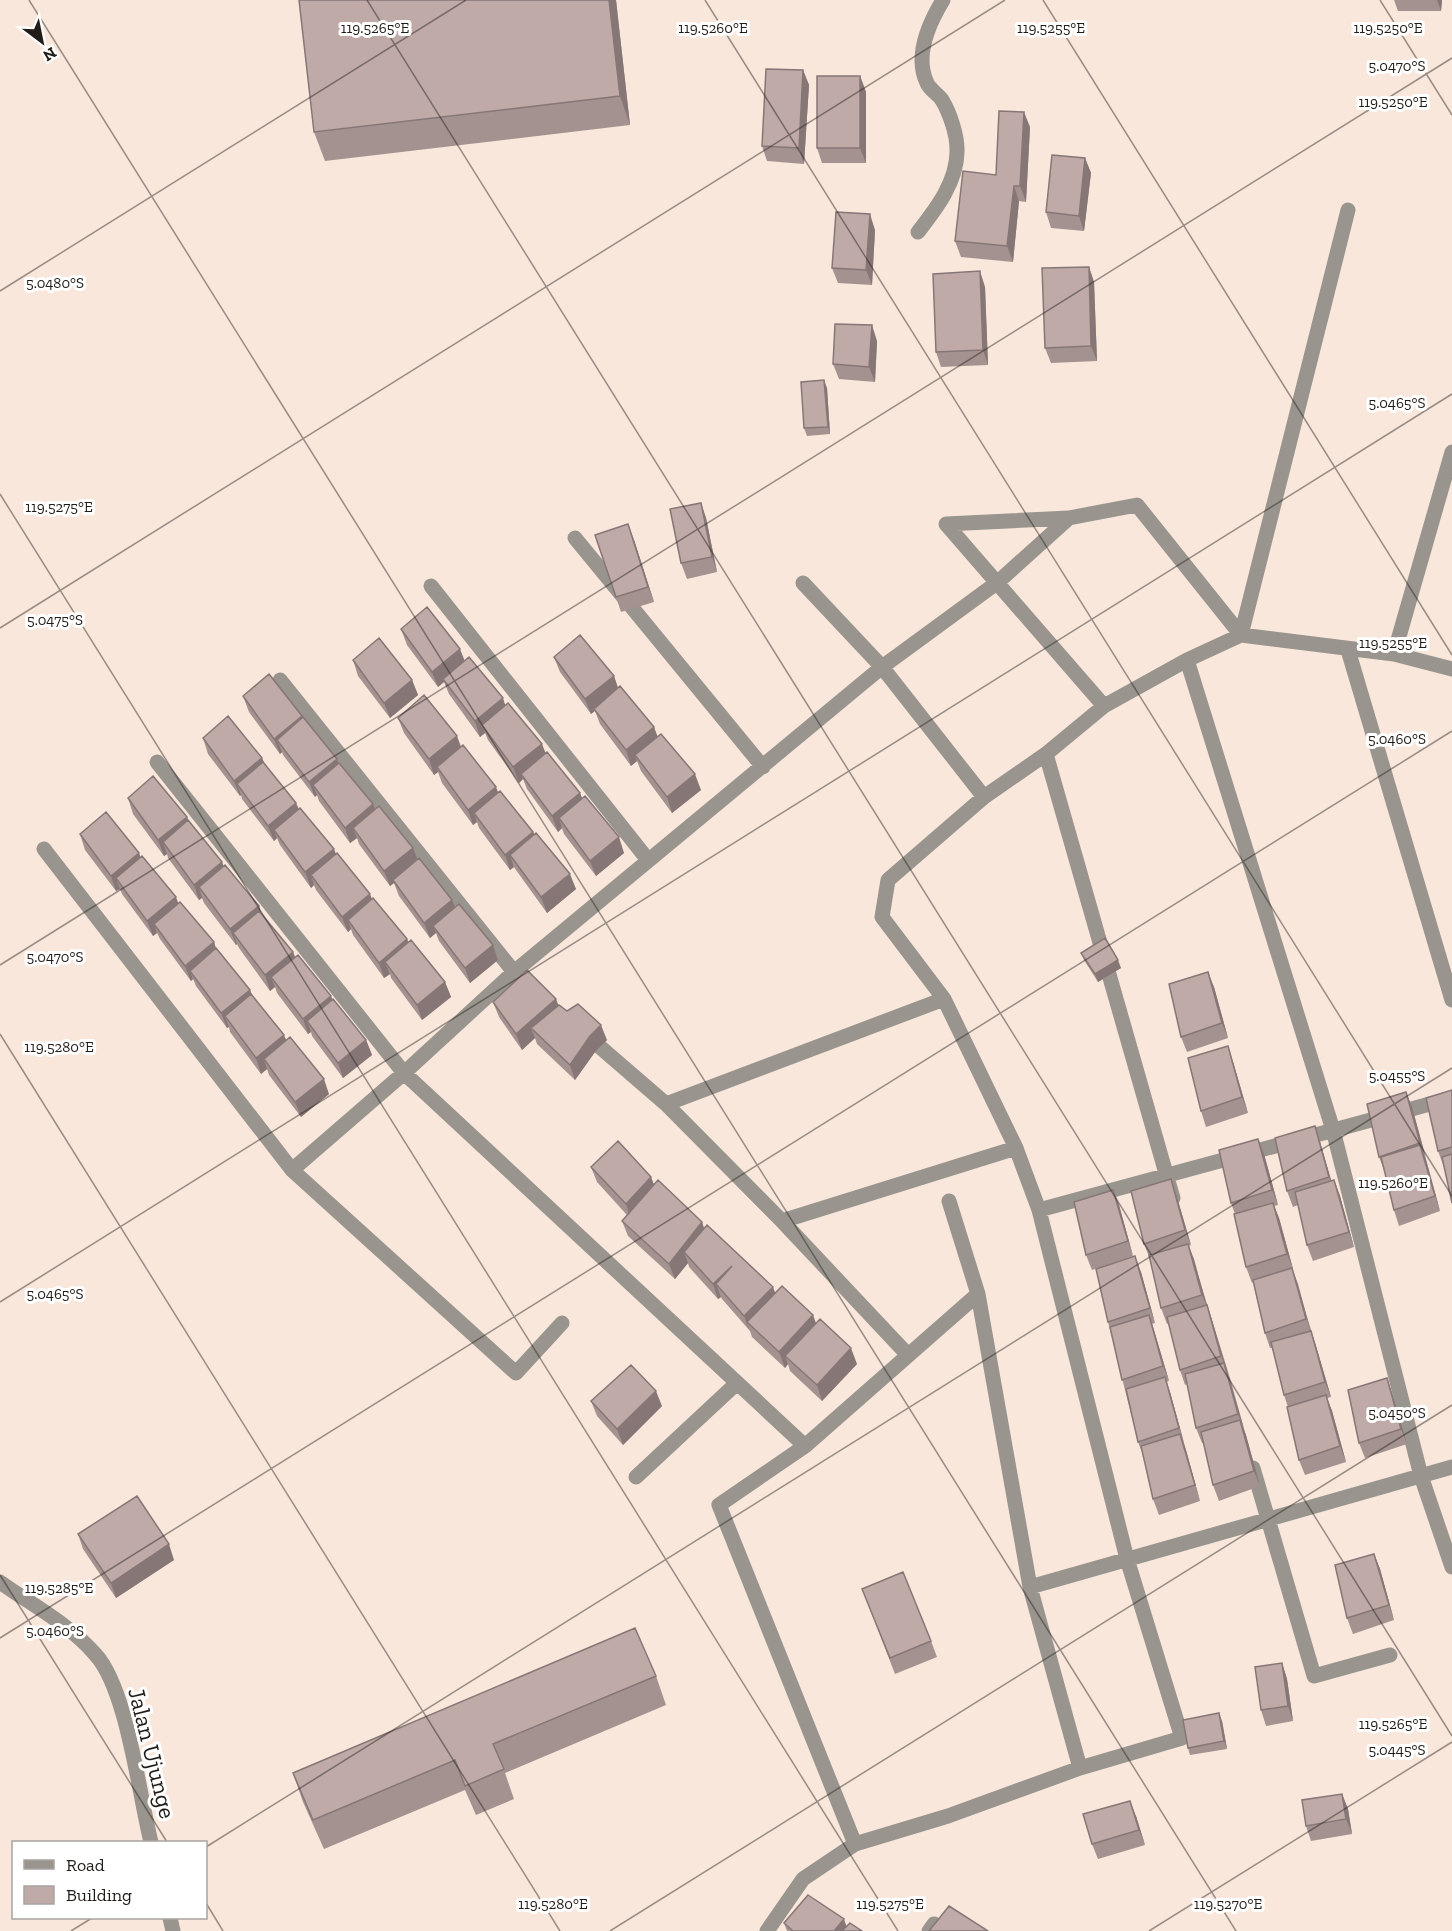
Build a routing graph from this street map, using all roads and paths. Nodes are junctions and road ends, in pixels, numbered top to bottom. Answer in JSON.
{"nodes":[{"id":1,"x":943,"y":0,"type":"edge"},
{"id":2,"x":1348,"y":210,"type":"dead end"},
{"id":3,"x":918,"y":232,"type":"dead end"},
{"id":4,"x":1452,"y":452,"type":"edge"},
{"id":5,"x":1069,"y":518,"type":"junction"},
{"id":6,"x":575,"y":538,"type":"dead end"},
{"id":7,"x":998,"y":582,"type":"junction"},
{"id":8,"x":803,"y":584,"type":"dead end"},
{"id":9,"x":431,"y":586,"type":"dead end"},
{"id":10,"x":1241,"y":635,"type":"junction"},
{"id":11,"x":1348,"y":650,"type":"junction"},
{"id":12,"x":1394,"y":654,"type":"junction"},
{"id":13,"x":1188,"y":660,"type":"junction"},
{"id":14,"x":882,"y":667,"type":"junction"},
{"id":15,"x":1452,"y":669,"type":"edge"},
{"id":16,"x":279,"y":680,"type":"dead end"},
{"id":17,"x":1104,"y":706,"type":"junction"},
{"id":18,"x":1046,"y":754,"type":"junction"},
{"id":19,"x":157,"y":762,"type":"dead end"},
{"id":20,"x":763,"y":767,"type":"junction"},
{"id":21,"x":984,"y":797,"type":"junction"},
{"id":22,"x":44,"y":849,"type":"dead end"},
{"id":23,"x":648,"y":860,"type":"junction"},
{"id":24,"x":514,"y":972,"type":"junction"},
{"id":25,"x":532,"y":987,"type":"edge"},
{"id":26,"x":944,"y":999,"type":"junction"},
{"id":27,"x":1452,"y":1000,"type":"edge"},
{"id":28,"x":577,"y":1026,"type":"edge"},
{"id":29,"x":404,"y":1073,"type":"junction"},
{"id":30,"x":1452,"y":1098,"type":"edge"},
{"id":31,"x":666,"y":1104,"type":"junction"},
{"id":32,"x":1333,"y":1130,"type":"junction"},
{"id":33,"x":1016,"y":1149,"type":"junction"},
{"id":34,"x":292,"y":1170,"type":"junction"},
{"id":35,"x":1166,"y":1176,"type":"junction"},
{"id":36,"x":949,"y":1201,"type":"dead end"},
{"id":37,"x":1039,"y":1210,"type":"junction"},
{"id":38,"x":1176,"y":1210,"type":"edge"},
{"id":39,"x":782,"y":1221,"type":"junction"},
{"id":40,"x":978,"y":1294,"type":"junction"},
{"id":41,"x":562,"y":1323,"type":"dead end"},
{"id":42,"x":909,"y":1355,"type":"junction"},
{"id":43,"x":737,"y":1383,"type":"junction"},
{"id":44,"x":805,"y":1446,"type":"junction"},
{"id":45,"x":1248,"y":1451,"type":"edge"},
{"id":46,"x":1452,"y":1467,"type":"edge"},
{"id":47,"x":1421,"y":1476,"type":"junction"},
{"id":48,"x":636,"y":1477,"type":"dead end"},
{"id":49,"x":1269,"y":1519,"type":"junction"},
{"id":50,"x":1127,"y":1559,"type":"junction"},
{"id":51,"x":1452,"y":1567,"type":"edge"},
{"id":52,"x":0,"y":1582,"type":"edge"},
{"id":53,"x":1030,"y":1587,"type":"junction"},
{"id":54,"x":1390,"y":1655,"type":"dead end"},
{"id":55,"x":1080,"y":1768,"type":"junction"},
{"id":56,"x":151,"y":1841,"type":"edge"},
{"id":57,"x":855,"y":1844,"type":"junction"},
{"id":58,"x":767,"y":1931,"type":"edge"},
{"id":59,"x":929,"y":1931,"type":"edge"},
{"id":60,"x":944,"y":1931,"type":"edge"}],
"edges":[{"from":1,"to":3,"type":"street"},
{"from":2,"to":10,"type":"street"},
{"from":4,"to":12,"type":"street"},
{"from":5,"to":7,"type":"street"},
{"from":5,"to":7,"type":"street"},
{"from":5,"to":10,"type":"street"},
{"from":6,"to":20,"type":"street"},
{"from":7,"to":14,"type":"street"},
{"from":7,"to":17,"type":"street"},
{"from":8,"to":14,"type":"street"},
{"from":9,"to":23,"type":"street"},
{"from":10,"to":11,"type":"street"},
{"from":10,"to":13,"type":"street"},
{"from":11,"to":12,"type":"street"},
{"from":11,"to":27,"type":"street"},
{"from":12,"to":15,"type":"street"},
{"from":13,"to":17,"type":"street"},
{"from":13,"to":32,"type":"street"},
{"from":14,"to":20,"type":"street"},
{"from":14,"to":21,"type":"street"},
{"from":16,"to":24,"type":"street"},
{"from":17,"to":18,"type":"street"},
{"from":18,"to":21,"type":"street"},
{"from":18,"to":35,"type":"street"},
{"from":19,"to":29,"type":"street"},
{"from":20,"to":23,"type":"street"},
{"from":21,"to":26,"type":"street"},
{"from":22,"to":34,"type":"street"},
{"from":23,"to":24,"type":"street"},
{"from":24,"to":25,"type":"street"},
{"from":24,"to":29,"type":"street"},
{"from":26,"to":31,"type":"street"},
{"from":26,"to":33,"type":"street"},
{"from":28,"to":31,"type":"street"},
{"from":29,"to":34,"type":"street"},
{"from":29,"to":43,"type":"street"},
{"from":30,"to":32,"type":"street"},
{"from":31,"to":39,"type":"street"},
{"from":32,"to":35,"type":"street"},
{"from":32,"to":47,"type":"street"},
{"from":33,"to":37,"type":"street"},
{"from":33,"to":39,"type":"street"},
{"from":34,"to":41,"type":"street"},
{"from":35,"to":37,"type":"street"},
{"from":35,"to":38,"type":"street"},
{"from":36,"to":40,"type":"street"},
{"from":37,"to":50,"type":"street"},
{"from":39,"to":42,"type":"street"},
{"from":40,"to":42,"type":"street"},
{"from":40,"to":53,"type":"street"},
{"from":42,"to":44,"type":"street"},
{"from":43,"to":44,"type":"street"},
{"from":43,"to":48,"type":"street"},
{"from":44,"to":57,"type":"street"},
{"from":45,"to":49,"type":"street"},
{"from":46,"to":47,"type":"street"},
{"from":47,"to":49,"type":"street"},
{"from":47,"to":51,"type":"street"},
{"from":49,"to":50,"type":"street"},
{"from":49,"to":54,"type":"street"},
{"from":50,"to":53,"type":"street"},
{"from":50,"to":55,"type":"street"},
{"from":52,"to":56,"type":"street","name":"Jalan Ujunge"},
{"from":53,"to":55,"type":"street"},
{"from":55,"to":57,"type":"street"},
{"from":57,"to":58,"type":"street"},
{"from":59,"to":60,"type":"street"}]}
